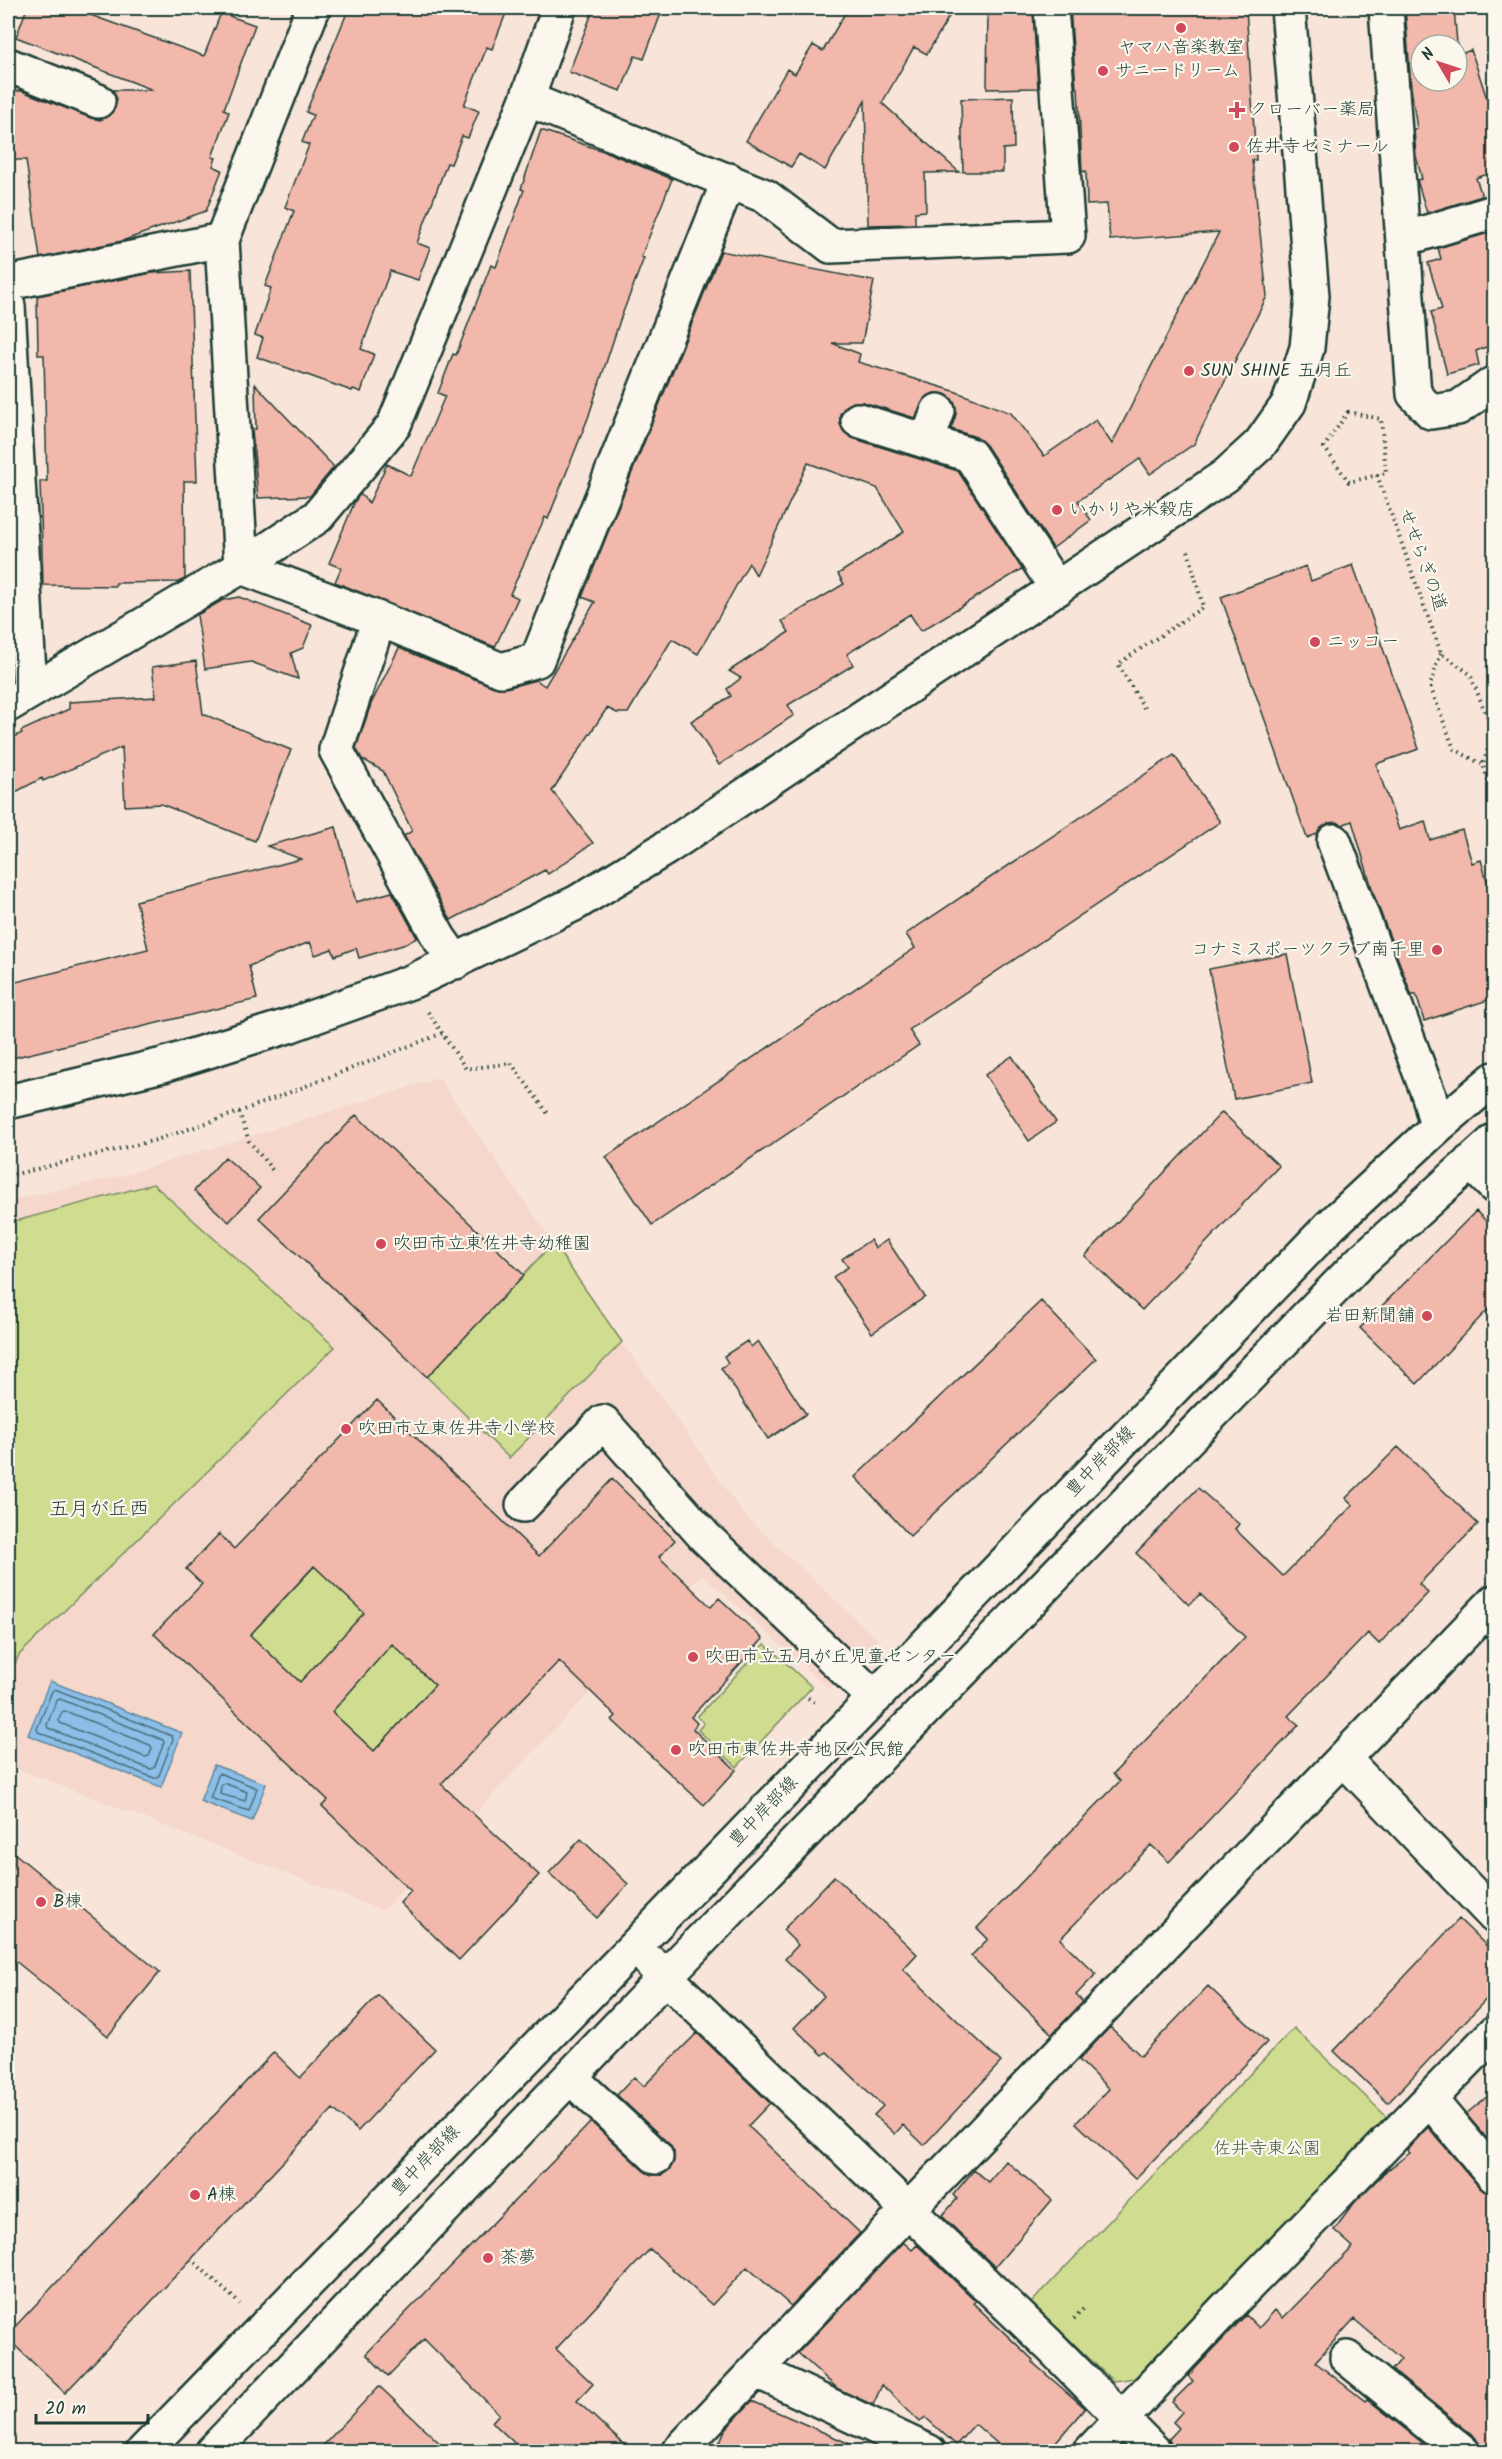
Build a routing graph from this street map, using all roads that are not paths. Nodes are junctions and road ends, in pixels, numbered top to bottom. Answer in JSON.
{"nodes":[{"id":1,"x":559,"y":8,"type":"edge"},
{"id":2,"x":1051,"y":8,"type":"edge"},
{"id":3,"x":1288,"y":8,"type":"edge"},
{"id":4,"x":1386,"y":8,"type":"edge"},
{"id":5,"x":306,"y":9,"type":"edge"},
{"id":6,"x":8,"y":65,"type":"edge"},
{"id":7,"x":527,"y":99,"type":"junction"},
{"id":8,"x":98,"y":101,"type":"dead end"},
{"id":9,"x":729,"y":180,"type":"junction"},
{"id":10,"x":1494,"y":212,"type":"edge"},
{"id":11,"x":1404,"y":239,"type":"junction"},
{"id":12,"x":222,"y":240,"type":"junction"},
{"id":13,"x":8,"y":283,"type":"edge"},
{"id":14,"x":8,"y":306,"type":"edge"},
{"id":15,"x":1494,"y":383,"type":"edge"},
{"id":16,"x":938,"y":411,"type":"dead end"},
{"id":17,"x":858,"y":420,"type":"dead end"},
{"id":18,"x":927,"y":441,"type":"junction"},
{"id":19,"x":241,"y":567,"type":"junction"},
{"id":20,"x":1057,"y":589,"type":"junction"},
{"id":21,"x":379,"y":619,"type":"junction"},
{"id":22,"x":19,"y":698,"type":"edge"},
{"id":23,"x":1334,"y":841,"type":"dead end"},
{"id":24,"x":456,"y":962,"type":"junction"},
{"id":25,"x":1494,"y":1079,"type":"edge"},
{"id":26,"x":8,"y":1102,"type":"edge"},
{"id":27,"x":1437,"y":1127,"type":"junction"},
{"id":28,"x":1494,"y":1141,"type":"edge"},
{"id":29,"x":1470,"y":1162,"type":"junction"},
{"id":30,"x":1494,"y":1186,"type":"edge"},
{"id":31,"x":523,"y":1505,"type":"dead end"},
{"id":32,"x":1494,"y":1602,"type":"edge"},
{"id":33,"x":875,"y":1698,"type":"junction"},
{"id":34,"x":1345,"y":1760,"type":"junction"},
{"id":35,"x":1494,"y":1916,"type":"edge"},
{"id":36,"x":634,"y":1947,"type":"junction"},
{"id":37,"x":666,"y":1976,"type":"junction"},
{"id":38,"x":1494,"y":2033,"type":"edge"},
{"id":39,"x":570,"y":2078,"type":"junction"},
{"id":40,"x":1430,"y":2100,"type":"junction"},
{"id":41,"x":656,"y":2157,"type":"dead end"},
{"id":42,"x":1494,"y":2176,"type":"edge"},
{"id":43,"x":908,"y":2210,"type":"junction"},
{"id":44,"x":1347,"y":2358,"type":"dead end"},
{"id":45,"x":757,"y":2371,"type":"junction"},
{"id":46,"x":1123,"y":2417,"type":"junction"},
{"id":47,"x":143,"y":2451,"type":"edge"},
{"id":48,"x":212,"y":2451,"type":"edge"},
{"id":49,"x":678,"y":2451,"type":"edge"},
{"id":50,"x":929,"y":2451,"type":"edge"},
{"id":51,"x":1090,"y":2451,"type":"edge"},
{"id":52,"x":1155,"y":2451,"type":"edge"},
{"id":53,"x":1463,"y":2451,"type":"edge"}],
"edges":[{"from":1,"to":7,"type":"street"},
{"from":2,"to":9,"type":"street"},
{"from":3,"to":20,"type":"street"},
{"from":4,"to":11,"type":"street"},
{"from":5,"to":12,"type":"street"},
{"from":6,"to":8,"type":"street"},
{"from":7,"to":9,"type":"street"},
{"from":7,"to":19,"type":"street"},
{"from":9,"to":21,"type":"street"},
{"from":10,"to":11,"type":"street"},
{"from":11,"to":15,"type":"street"},
{"from":12,"to":13,"type":"street"},
{"from":12,"to":19,"type":"street"},
{"from":14,"to":22,"type":"street"},
{"from":16,"to":18,"type":"street"},
{"from":17,"to":18,"type":"street"},
{"from":18,"to":20,"type":"street"},
{"from":19,"to":21,"type":"street"},
{"from":19,"to":22,"type":"street"},
{"from":20,"to":24,"type":"street"},
{"from":21,"to":24,"type":"street"},
{"from":23,"to":27,"type":"street"},
{"from":24,"to":26,"type":"street"},
{"from":25,"to":27,"type":"street","name":"豊中岸部線"},
{"from":27,"to":33,"type":"street","name":"豊中岸部線"},
{"from":28,"to":29,"type":"street"},
{"from":29,"to":30,"type":"street"},
{"from":29,"to":37,"type":"street"},
{"from":31,"to":33,"type":"street"},
{"from":32,"to":34,"type":"street"},
{"from":33,"to":36,"type":"street","name":"豊中岸部線"},
{"from":34,"to":35,"type":"street"},
{"from":34,"to":43,"type":"street"},
{"from":36,"to":37,"type":"street"},
{"from":36,"to":47,"type":"street","name":"豊中岸部線"},
{"from":37,"to":39,"type":"street"},
{"from":37,"to":43,"type":"street"},
{"from":38,"to":40,"type":"street"},
{"from":39,"to":41,"type":"street"},
{"from":39,"to":48,"type":"street"},
{"from":40,"to":42,"type":"street"},
{"from":40,"to":46,"type":"street"},
{"from":43,"to":45,"type":"street"},
{"from":43,"to":46,"type":"street"},
{"from":44,"to":53,"type":"street"},
{"from":45,"to":49,"type":"street"},
{"from":45,"to":50,"type":"street"},
{"from":46,"to":51,"type":"street"},
{"from":46,"to":52,"type":"street"}]}
